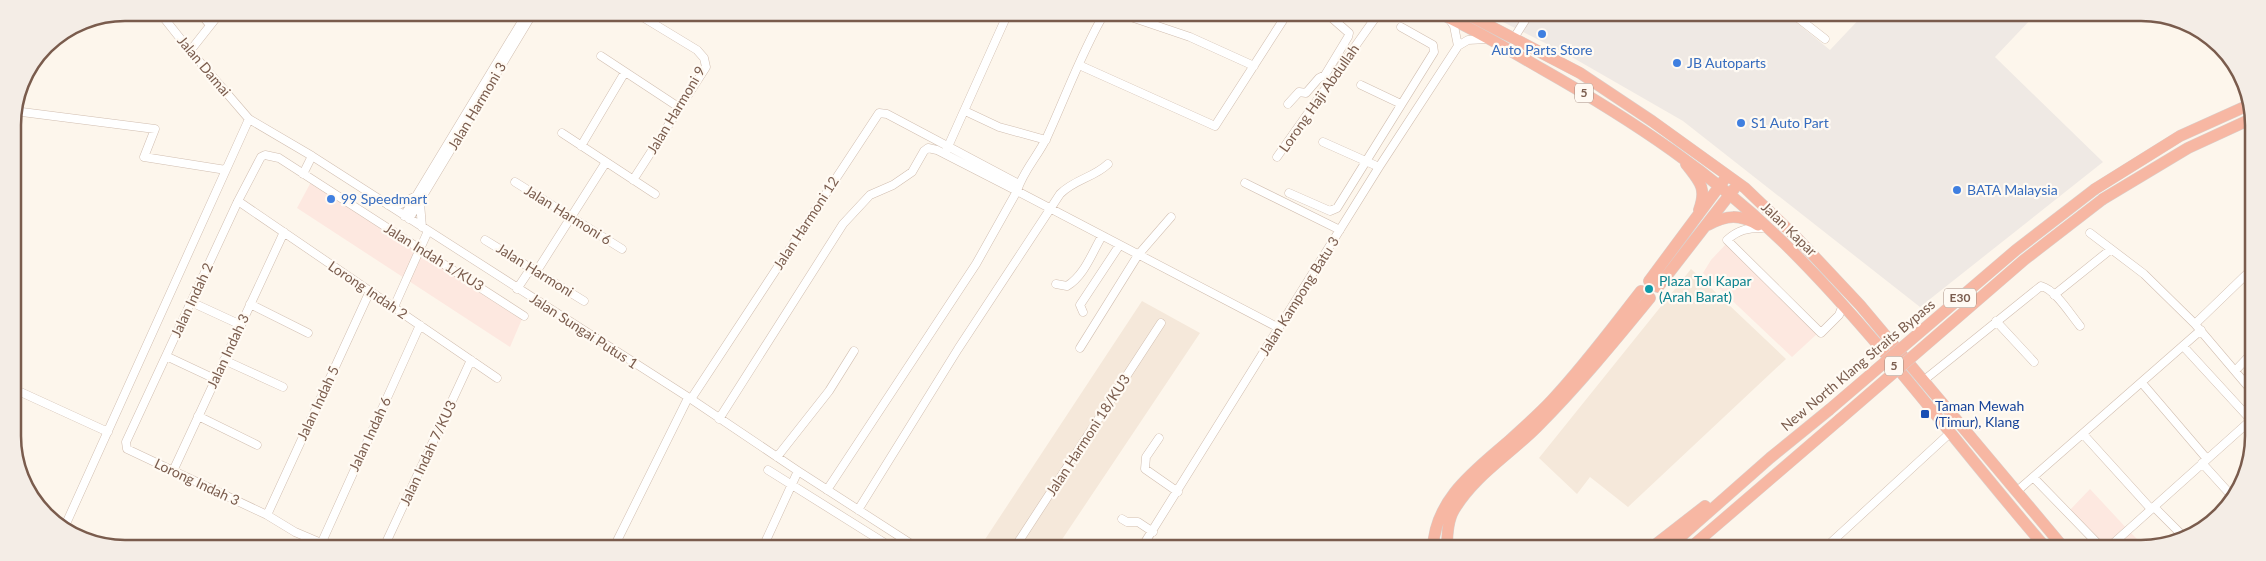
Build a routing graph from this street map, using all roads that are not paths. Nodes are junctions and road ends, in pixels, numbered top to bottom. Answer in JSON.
{"nodes":[{"id":1,"x":167,"y":21,"type":"edge"},
{"id":2,"x":204,"y":21,"type":"edge"},
{"id":3,"x":214,"y":21,"type":"edge"},
{"id":4,"x":523,"y":21,"type":"edge"},
{"id":5,"x":528,"y":21,"type":"edge"},
{"id":6,"x":649,"y":21,"type":"edge"},
{"id":7,"x":1005,"y":21,"type":"edge"},
{"id":8,"x":1100,"y":21,"type":"edge"},
{"id":9,"x":1144,"y":21,"type":"edge"},
{"id":10,"x":1283,"y":21,"type":"edge"},
{"id":11,"x":1335,"y":21,"type":"edge"},
{"id":12,"x":1373,"y":21,"type":"edge"},
{"id":13,"x":1449,"y":21,"type":"edge"},
{"id":14,"x":1456,"y":21,"type":"edge"},
{"id":15,"x":1481,"y":21,"type":"edge"},
{"id":16,"x":1525,"y":21,"type":"edge"},
{"id":17,"x":1802,"y":21,"type":"edge"},
{"id":18,"x":1401,"y":27,"type":"dead end"},
{"id":19,"x":208,"y":28,"type":"junction"},
{"id":20,"x":515,"y":38,"type":"junction"},
{"id":21,"x":1514,"y":38,"type":"junction"},
{"id":22,"x":1490,"y":39,"type":"junction"},
{"id":23,"x":1825,"y":39,"type":"dead end"},
{"id":24,"x":1458,"y":46,"type":"junction"},
{"id":25,"x":190,"y":51,"type":"junction"},
{"id":26,"x":601,"y":56,"type":"dead end"},
{"id":27,"x":1079,"y":66,"type":"junction"},
{"id":28,"x":1254,"y":66,"type":"junction"},
{"id":29,"x":625,"y":72,"type":"junction"},
{"id":30,"x":1361,"y":85,"type":"dead end"},
{"id":31,"x":1288,"y":104,"type":"dead end"},
{"id":32,"x":1401,"y":104,"type":"junction"},
{"id":33,"x":2243,"y":107,"type":"edge"},
{"id":34,"x":680,"y":108,"type":"junction"},
{"id":35,"x":965,"y":111,"type":"junction"},
{"id":36,"x":22,"y":112,"type":"edge"},
{"id":37,"x":249,"y":119,"type":"junction"},
{"id":38,"x":2245,"y":122,"type":"edge"},
{"id":39,"x":562,"y":133,"type":"dead end"},
{"id":40,"x":1046,"y":140,"type":"junction"},
{"id":41,"x":1323,"y":142,"type":"dead end"},
{"id":42,"x":581,"y":146,"type":"junction"},
{"id":43,"x":949,"y":146,"type":"junction"},
{"id":44,"x":1676,"y":152,"type":"junction"},
{"id":45,"x":265,"y":154,"type":"joint"},
{"id":46,"x":944,"y":154,"type":"junction"},
{"id":47,"x":312,"y":156,"type":"junction"},
{"id":48,"x":1277,"y":157,"type":"dead end"},
{"id":49,"x":1365,"y":161,"type":"junction"},
{"id":50,"x":606,"y":162,"type":"junction"},
{"id":51,"x":1108,"y":164,"type":"dead end"},
{"id":52,"x":1378,"y":166,"type":"junction"},
{"id":53,"x":226,"y":170,"type":"junction"},
{"id":54,"x":303,"y":174,"type":"junction"},
{"id":55,"x":1728,"y":174,"type":"junction"},
{"id":56,"x":633,"y":180,"type":"junction"},
{"id":57,"x":515,"y":182,"type":"dead end"},
{"id":58,"x":1245,"y":182,"type":"dead end"},
{"id":59,"x":1738,"y":183,"type":"junction"},
{"id":60,"x":1720,"y":185,"type":"junction"},
{"id":61,"x":1018,"y":187,"type":"junction"},
{"id":62,"x":1289,"y":193,"type":"dead end"},
{"id":63,"x":655,"y":194,"type":"dead end"},
{"id":64,"x":1730,"y":194,"type":"junction"},
{"id":65,"x":419,"y":196,"type":"junction"},
{"id":66,"x":238,"y":201,"type":"junction"},
{"id":67,"x":386,"y":204,"type":"junction"},
{"id":68,"x":1050,"y":209,"type":"junction"},
{"id":69,"x":1171,"y":216,"type":"dead end"},
{"id":70,"x":406,"y":217,"type":"junction"},
{"id":71,"x":571,"y":217,"type":"junction"},
{"id":72,"x":1700,"y":223,"type":"junction"},
{"id":73,"x":1764,"y":228,"type":"junction"},
{"id":74,"x":425,"y":229,"type":"junction"},
{"id":75,"x":1340,"y":230,"type":"junction"},
{"id":76,"x":284,"y":232,"type":"junction"},
{"id":77,"x":2090,"y":233,"type":"dead end"},
{"id":78,"x":1775,"y":234,"type":"junction"},
{"id":79,"x":1102,"y":236,"type":"junction"},
{"id":80,"x":485,"y":240,"type":"dead end"},
{"id":81,"x":1119,"y":246,"type":"junction"},
{"id":82,"x":420,"y":248,"type":"junction"},
{"id":83,"x":622,"y":249,"type":"dead end"},
{"id":84,"x":2110,"y":250,"type":"junction"},
{"id":85,"x":1138,"y":255,"type":"junction"},
{"id":86,"x":534,"y":270,"type":"junction"},
{"id":87,"x":2245,"y":276,"type":"edge"},
{"id":88,"x":1056,"y":284,"type":"dead end"},
{"id":89,"x":1653,"y":284,"type":"dead end"},
{"id":90,"x":517,"y":288,"type":"junction"},
{"id":91,"x":370,"y":291,"type":"junction"},
{"id":92,"x":2054,"y":295,"type":"junction"},
{"id":93,"x":584,"y":301,"type":"dead end"},
{"id":94,"x":191,"y":302,"type":"junction"},
{"id":95,"x":250,"y":304,"type":"junction"},
{"id":96,"x":1843,"y":305,"type":"junction"},
{"id":97,"x":394,"y":307,"type":"junction"},
{"id":98,"x":1083,"y":312,"type":"dead end"},
{"id":99,"x":524,"y":316,"type":"dead end"},
{"id":100,"x":1996,"y":322,"type":"junction"},
{"id":101,"x":1160,"y":323,"type":"dead end"},
{"id":102,"x":240,"y":325,"type":"junction"},
{"id":103,"x":420,"y":326,"type":"junction"},
{"id":104,"x":2080,"y":326,"type":"dead end"},
{"id":105,"x":2198,"y":327,"type":"junction"},
{"id":106,"x":1279,"y":328,"type":"junction"},
{"id":107,"x":308,"y":333,"type":"dead end"},
{"id":108,"x":2183,"y":346,"type":"junction"},
{"id":109,"x":1080,"y":348,"type":"dead end"},
{"id":110,"x":854,"y":351,"type":"dead end"},
{"id":111,"x":166,"y":356,"type":"junction"},
{"id":112,"x":224,"y":360,"type":"junction"},
{"id":113,"x":471,"y":360,"type":"junction"},
{"id":114,"x":2245,"y":360,"type":"edge"},
{"id":115,"x":2034,"y":362,"type":"dead end"},
{"id":116,"x":2234,"y":371,"type":"junction"},
{"id":117,"x":498,"y":378,"type":"dead end"},
{"id":118,"x":215,"y":380,"type":"junction"},
{"id":119,"x":1923,"y":381,"type":"junction"},
{"id":120,"x":2142,"y":383,"type":"junction"},
{"id":121,"x":2245,"y":383,"type":"edge"},
{"id":122,"x":283,"y":387,"type":"dead end"},
{"id":123,"x":21,"y":392,"type":"edge"},
{"id":124,"x":690,"y":398,"type":"junction"},
{"id":125,"x":2245,"y":413,"type":"edge"},
{"id":126,"x":198,"y":416,"type":"junction"},
{"id":127,"x":719,"y":419,"type":"junction"},
{"id":128,"x":2245,"y":425,"type":"edge"},
{"id":129,"x":108,"y":432,"type":"junction"},
{"id":130,"x":1950,"y":433,"type":"junction"},
{"id":131,"x":2082,"y":434,"type":"junction"},
{"id":132,"x":1159,"y":438,"type":"dead end"},
{"id":133,"x":257,"y":445,"type":"dead end"},
{"id":134,"x":127,"y":449,"type":"joint"},
{"id":135,"x":777,"y":457,"type":"junction"},
{"id":136,"x":1770,"y":458,"type":"junction"},
{"id":137,"x":2205,"y":461,"type":"junction"},
{"id":138,"x":768,"y":470,"type":"dead end"},
{"id":139,"x":173,"y":471,"type":"junction"},
{"id":140,"x":798,"y":471,"type":"junction"},
{"id":141,"x":2033,"y":477,"type":"junction"},
{"id":142,"x":792,"y":485,"type":"junction"},
{"id":143,"x":827,"y":490,"type":"junction"},
{"id":144,"x":1178,"y":492,"type":"junction"},
{"id":145,"x":2016,"y":492,"type":"junction"},
{"id":146,"x":2228,"y":492,"type":"edge"},
{"id":147,"x":2153,"y":508,"type":"junction"},
{"id":148,"x":858,"y":510,"type":"junction"},
{"id":149,"x":267,"y":515,"type":"junction"},
{"id":150,"x":1122,"y":519,"type":"dead end"},
{"id":151,"x":1726,"y":519,"type":"junction"},
{"id":152,"x":67,"y":522,"type":"edge"},
{"id":153,"x":1153,"y":532,"type":"junction"},
{"id":154,"x":2180,"y":532,"type":"edge"},
{"id":155,"x":313,"y":540,"type":"edge"},
{"id":156,"x":326,"y":540,"type":"edge"},
{"id":157,"x":387,"y":540,"type":"edge"},
{"id":158,"x":618,"y":540,"type":"edge"},
{"id":159,"x":766,"y":540,"type":"edge"},
{"id":160,"x":880,"y":540,"type":"edge"},
{"id":161,"x":902,"y":540,"type":"edge"},
{"id":162,"x":1020,"y":540,"type":"edge"},
{"id":163,"x":1147,"y":540,"type":"edge"},
{"id":164,"x":1434,"y":540,"type":"edge"},
{"id":165,"x":1447,"y":540,"type":"edge"},
{"id":166,"x":1662,"y":540,"type":"edge"},
{"id":167,"x":1677,"y":540,"type":"edge"},
{"id":168,"x":1700,"y":540,"type":"edge"},
{"id":169,"x":1708,"y":540,"type":"edge"},
{"id":170,"x":1834,"y":540,"type":"edge"},
{"id":171,"x":2039,"y":540,"type":"edge"},
{"id":172,"x":2057,"y":540,"type":"edge"},
{"id":173,"x":2094,"y":540,"type":"edge"},
{"id":174,"x":2117,"y":540,"type":"edge"}],
"edges":[{"from":1,"to":25,"type":"street","name":"Jalan Damai"},
{"from":2,"to":19,"type":"street"},
{"from":3,"to":19,"type":"street"},
{"from":4,"to":20,"type":"street","name":"Jalan Harmoni 3"},
{"from":5,"to":20,"type":"street","name":"Jalan Harmoni 3"},
{"from":6,"to":34,"type":"street","name":"Jalan Harmoni 9"},
{"from":7,"to":35,"type":"street"},
{"from":8,"to":27,"type":"street"},
{"from":9,"to":28,"type":"street"},
{"from":10,"to":28,"type":"street"},
{"from":11,"to":31,"type":"street"},
{"from":12,"to":48,"type":"street","name":"Lorong Haji Abdullah"},
{"from":13,"to":24,"type":"street"},
{"from":14,"to":22,"type":"highway","name":"Jalan Kapar","number":"5"},
{"from":15,"to":21,"type":"highway","name":"Jalan Kapar","number":"5"},
{"from":16,"to":21,"type":"street"},
{"from":17,"to":23,"type":"street"},
{"from":18,"to":32,"type":"street"},
{"from":19,"to":25,"type":"street"},
{"from":20,"to":65,"type":"street","name":"Jalan Harmoni 3"},
{"from":21,"to":55,"type":"highway","name":"Jalan Kapar","number":"5"},
{"from":22,"to":24,"type":"street"},
{"from":22,"to":44,"type":"highway","name":"Jalan Kapar","number":"5"},
{"from":24,"to":52,"type":"street","name":"Jalan Kampong Batu 3"},
{"from":25,"to":37,"type":"street","name":"Jalan Damai"},
{"from":26,"to":29,"type":"street"},
{"from":27,"to":28,"type":"street"},
{"from":27,"to":40,"type":"street"},
{"from":29,"to":34,"type":"street"},
{"from":29,"to":42,"type":"street"},
{"from":30,"to":32,"type":"street"},
{"from":32,"to":49,"type":"street"},
{"from":33,"to":136,"type":"highway","name":"New North Klang Straits Bypass","number":"E30","bridge":true},
{"from":34,"to":56,"type":"street","name":"Jalan Harmoni 9"},
{"from":35,"to":40,"type":"street"},
{"from":35,"to":43,"type":"street"},
{"from":36,"to":53,"type":"street"},
{"from":37,"to":47,"type":"street","name":"Jalan Sungai Putus 1"},
{"from":37,"to":53,"type":"street"},
{"from":38,"to":151,"type":"highway","name":"New North Klang Straits Bypass","number":"E30","bridge":true},
{"from":39,"to":42,"type":"street"},
{"from":40,"to":61,"type":"street"},
{"from":41,"to":49,"type":"street"},
{"from":42,"to":50,"type":"street"},
{"from":43,"to":46,"type":"street"},
{"from":43,"to":61,"type":"street"},
{"from":43,"to":124,"type":"street","name":"Jalan Harmoni 12"},
{"from":44,"to":60,"type":"highway","name":"Jalan Kapar","number":"5"},
{"from":44,"to":72,"type":"highway"},
{"from":45,"to":54,"type":"street","name":"Jalan Indah 1/KU3"},
{"from":45,"to":66,"type":"street","name":"Jalan Indah 2"},
{"from":46,"to":61,"type":"street"},
{"from":46,"to":127,"type":"street"},
{"from":47,"to":54,"type":"street"},
{"from":47,"to":67,"type":"street","name":"Jalan Sungai Putus 1"},
{"from":49,"to":52,"type":"street"},
{"from":49,"to":62,"type":"street"},
{"from":50,"to":56,"type":"street"},
{"from":50,"to":71,"type":"street"},
{"from":51,"to":68,"type":"street"},
{"from":52,"to":75,"type":"street","name":"Jalan Kampong Batu 3"},
{"from":53,"to":129,"type":"street"},
{"from":54,"to":82,"type":"street","name":"Jalan Indah 1/KU3"},
{"from":55,"to":59,"type":"highway","name":"Jalan Kapar","number":"5"},
{"from":55,"to":60,"type":"highway"},
{"from":56,"to":63,"type":"street"},
{"from":57,"to":71,"type":"street","name":"Jalan Harmoni 6"},
{"from":58,"to":75,"type":"street"},
{"from":59,"to":64,"type":"highway"},
{"from":59,"to":119,"type":"highway","name":"Jalan Kapar","number":"5"},
{"from":60,"to":64,"type":"highway","name":"Jalan Kapar","number":"5"},
{"from":60,"to":72,"type":"highway"},
{"from":61,"to":68,"type":"street"},
{"from":61,"to":143,"type":"street"},
{"from":64,"to":72,"type":"highway"},
{"from":64,"to":78,"type":"highway","name":"Jalan Kapar","number":"5"},
{"from":65,"to":67,"type":"street"},
{"from":65,"to":70,"type":"street","name":"Jalan Harmoni 3"},
{"from":65,"to":74,"type":"street"},
{"from":66,"to":76,"type":"street","name":"Lorong Indah 2"},
{"from":66,"to":94,"type":"street","name":"Jalan Indah 2"},
{"from":67,"to":70,"type":"street","name":"Jalan Sungai Putus 1"},
{"from":68,"to":79,"type":"street"},
{"from":68,"to":148,"type":"street"},
{"from":69,"to":85,"type":"street"},
{"from":70,"to":74,"type":"street","name":"Jalan Sungai Putus 1"},
{"from":71,"to":83,"type":"street","name":"Jalan Harmoni 6"},
{"from":71,"to":86,"type":"street"},
{"from":72,"to":73,"type":"highway"},
{"from":72,"to":89,"type":"highway"},
{"from":73,"to":78,"type":"highway"},
{"from":73,"to":96,"type":"street"},
{"from":74,"to":82,"type":"street"},
{"from":74,"to":90,"type":"street","name":"Jalan Sungai Putus 1"},
{"from":75,"to":106,"type":"street","name":"Jalan Kampong Batu 3"},
{"from":76,"to":91,"type":"street","name":"Lorong Indah 2"},
{"from":76,"to":95,"type":"street","name":"Jalan Indah 3"},
{"from":77,"to":84,"type":"street"},
{"from":78,"to":96,"type":"highway","name":"Jalan Kapar","number":"5"},
{"from":79,"to":81,"type":"street"},
{"from":79,"to":88,"type":"street"},
{"from":80,"to":86,"type":"street","name":"Jalan Harmoni"},
{"from":81,"to":85,"type":"street"},
{"from":81,"to":98,"type":"street"},
{"from":82,"to":97,"type":"street"},
{"from":82,"to":99,"type":"street","name":"Jalan Indah 1/KU3"},
{"from":84,"to":92,"type":"street"},
{"from":84,"to":105,"type":"street"},
{"from":85,"to":106,"type":"street"},
{"from":85,"to":109,"type":"street"},
{"from":86,"to":90,"type":"street"},
{"from":86,"to":93,"type":"street","name":"Jalan Harmoni"},
{"from":87,"to":105,"type":"street"},
{"from":90,"to":124,"type":"street","name":"Jalan Sungai Putus 1"},
{"from":91,"to":97,"type":"street","name":"Lorong Indah 2"},
{"from":91,"to":149,"type":"street","name":"Jalan Indah 5"},
{"from":92,"to":100,"type":"street"},
{"from":92,"to":104,"type":"street"},
{"from":94,"to":102,"type":"street"},
{"from":94,"to":111,"type":"street","name":"Jalan Indah 2"},
{"from":95,"to":102,"type":"street","name":"Jalan Indah 3"},
{"from":95,"to":107,"type":"street"},
{"from":96,"to":130,"type":"highway","name":"Jalan Kapar","number":"5"},
{"from":97,"to":103,"type":"street","name":"Lorong Indah 2"},
{"from":100,"to":115,"type":"street"},
{"from":100,"to":119,"type":"street"},
{"from":101,"to":162,"type":"street","name":"Jalan Harmoni 18/KU3"},
{"from":102,"to":112,"type":"street","name":"Jalan Indah 3"},
{"from":103,"to":113,"type":"street","name":"Lorong Indah 2"},
{"from":103,"to":156,"type":"street","name":"Jalan Indah 6"},
{"from":105,"to":108,"type":"street"},
{"from":105,"to":116,"type":"street"},
{"from":106,"to":144,"type":"street","name":"Jalan Kampong Batu 3"},
{"from":108,"to":120,"type":"street"},
{"from":108,"to":125,"type":"street"},
{"from":110,"to":135,"type":"street"},
{"from":111,"to":118,"type":"street"},
{"from":111,"to":134,"type":"street","name":"Jalan Indah 2"},
{"from":112,"to":118,"type":"street","name":"Jalan Indah 3"},
{"from":112,"to":122,"type":"street"},
{"from":113,"to":117,"type":"street","name":"Lorong Indah 2"},
{"from":113,"to":157,"type":"street","name":"Jalan Indah 7/KU3"},
{"from":114,"to":116,"type":"street"},
{"from":116,"to":121,"type":"street"},
{"from":118,"to":126,"type":"street","name":"Jalan Indah 3"},
{"from":119,"to":145,"type":"highway","name":"Jalan Kapar","number":"5"},
{"from":120,"to":131,"type":"street"},
{"from":120,"to":137,"type":"street"},
{"from":123,"to":129,"type":"street"},
{"from":124,"to":127,"type":"street","name":"Jalan Sungai Putus 1"},
{"from":124,"to":158,"type":"street"},
{"from":126,"to":133,"type":"street"},
{"from":126,"to":139,"type":"street","name":"Jalan Indah 3"},
{"from":127,"to":135,"type":"street","name":"Jalan Sungai Putus 1"},
{"from":128,"to":137,"type":"street"},
{"from":129,"to":152,"type":"street"},
{"from":130,"to":170,"type":"street"},
{"from":130,"to":171,"type":"highway","name":"Jalan Kapar","number":"5"},
{"from":131,"to":141,"type":"street"},
{"from":131,"to":147,"type":"street"},
{"from":132,"to":144,"type":"street"},
{"from":134,"to":139,"type":"street","name":"Lorong Indah 3"},
{"from":135,"to":140,"type":"street","name":"Jalan Sungai Putus 1"},
{"from":136,"to":166,"type":"highway"},
{"from":136,"to":167,"type":"highway","name":"New North Klang Straits Bypass","number":"E30"},
{"from":137,"to":146,"type":"street"},
{"from":137,"to":147,"type":"street"},
{"from":138,"to":142,"type":"street"},
{"from":139,"to":149,"type":"street","name":"Lorong Indah 3"},
{"from":140,"to":142,"type":"street"},
{"from":140,"to":143,"type":"street","name":"Jalan Sungai Putus 1"},
{"from":141,"to":145,"type":"street"},
{"from":141,"to":173,"type":"street"},
{"from":142,"to":159,"type":"street"},
{"from":142,"to":160,"type":"street"},
{"from":143,"to":148,"type":"street","name":"Jalan Sungai Putus 1"},
{"from":144,"to":153,"type":"street","name":"Jalan Kampong Batu 3"},
{"from":145,"to":172,"type":"highway","name":"Jalan Kapar","number":"5"},
{"from":147,"to":154,"type":"street"},
{"from":147,"to":174,"type":"street"},
{"from":148,"to":161,"type":"street","name":"Jalan Sungai Putus 1"},
{"from":149,"to":155,"type":"street","name":"Lorong Indah 3"},
{"from":150,"to":153,"type":"street"},
{"from":151,"to":168,"type":"highway","name":"New North Klang Straits Bypass","number":"E30"},
{"from":151,"to":169,"type":"highway"},
{"from":153,"to":163,"type":"street","name":"Jalan Kampong Batu 3"},
{"from":164,"to":165,"type":"highway"}]}
